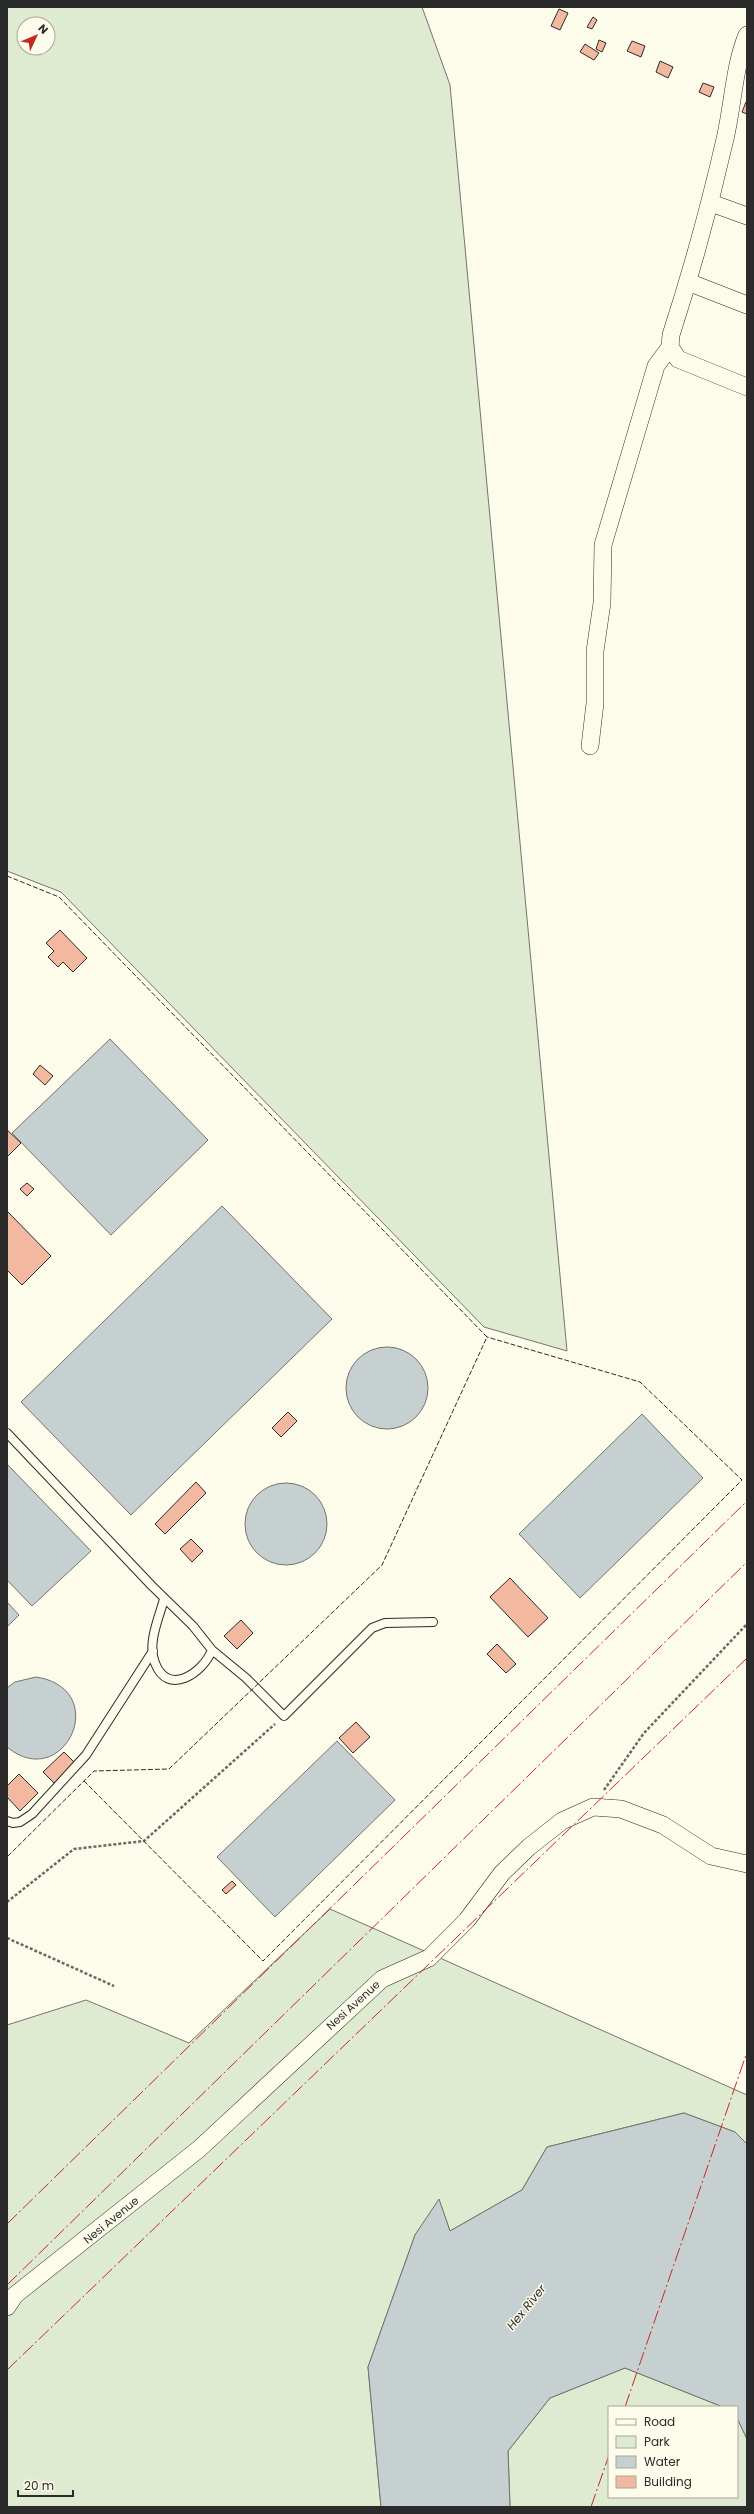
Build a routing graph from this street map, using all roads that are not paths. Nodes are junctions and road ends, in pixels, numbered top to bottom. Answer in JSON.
{"nodes":[{"id":1,"x":745,"y":43,"type":"edge"},
{"id":2,"x":711,"y":204,"type":"junction"},
{"id":3,"x":747,"y":216,"type":"edge"},
{"id":4,"x":688,"y":282,"type":"junction"},
{"id":5,"x":747,"y":304,"type":"edge"},
{"id":6,"x":670,"y":347,"type":"junction"},
{"id":7,"x":747,"y":387,"type":"edge"},
{"id":8,"x":590,"y":746,"type":"dead end"},
{"id":9,"x":7,"y":1432,"type":"edge"},
{"id":10,"x":164,"y":1599,"type":"junction"},
{"id":11,"x":433,"y":1622,"type":"dead end"},
{"id":12,"x":212,"y":1650,"type":"junction"},
{"id":13,"x":153,"y":1651,"type":"junction"},
{"id":14,"x":7,"y":1821,"type":"edge"},
{"id":15,"x":747,"y":1864,"type":"edge"},
{"id":16,"x":7,"y":2307,"type":"edge"}],
"edges":[{"from":1,"to":2,"type":"street"},
{"from":2,"to":3,"type":"street"},
{"from":2,"to":4,"type":"street"},
{"from":4,"to":5,"type":"street"},
{"from":4,"to":6,"type":"street"},
{"from":6,"to":7,"type":"street"},
{"from":6,"to":8,"type":"street"},
{"from":9,"to":10,"type":"lane"},
{"from":10,"to":12,"type":"lane"},
{"from":10,"to":13,"type":"lane"},
{"from":11,"to":12,"type":"lane"},
{"from":12,"to":13,"type":"lane"},
{"from":13,"to":14,"type":"lane"},
{"from":15,"to":16,"type":"street","name":"Nesi Avenue"}]}
